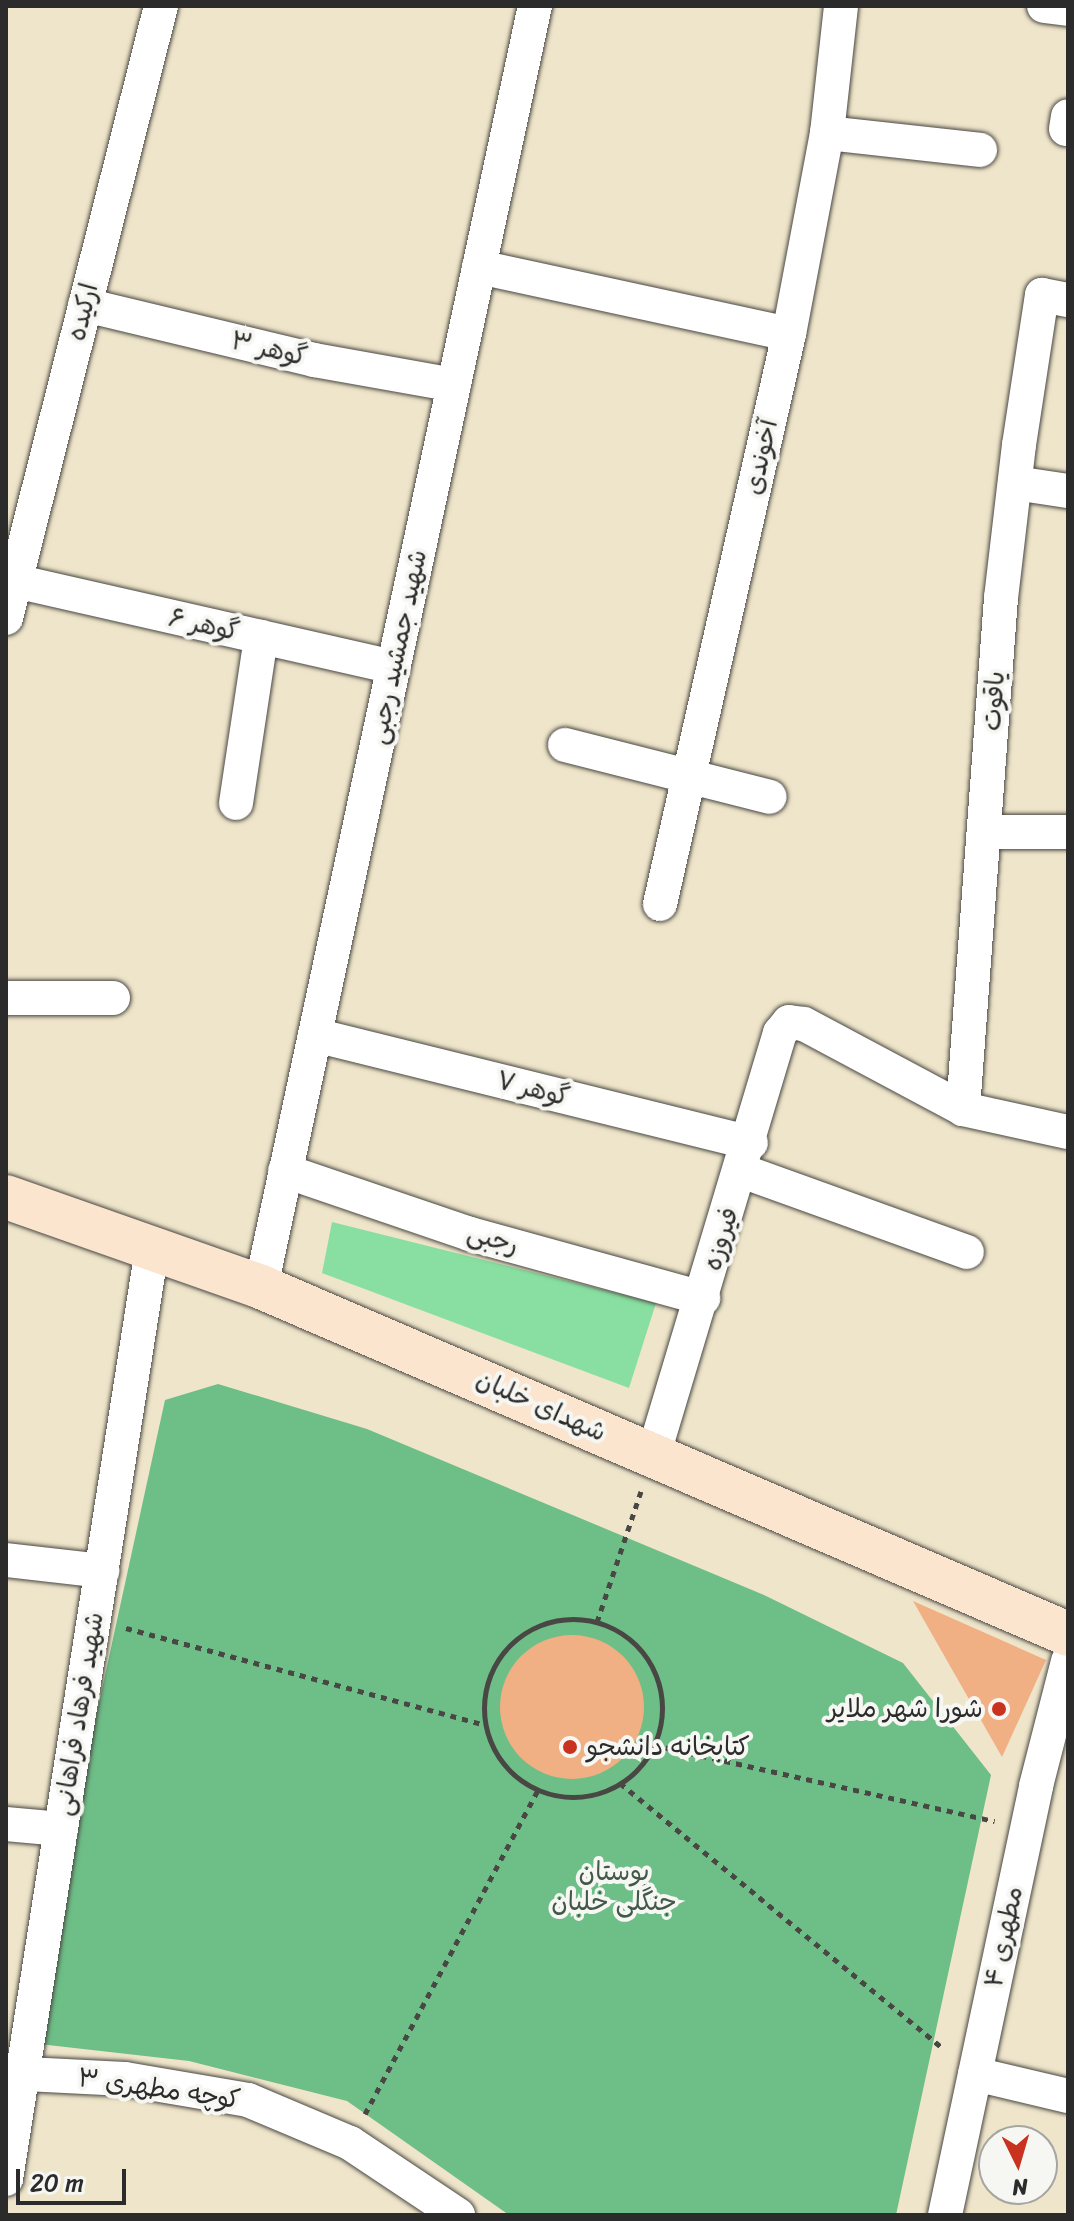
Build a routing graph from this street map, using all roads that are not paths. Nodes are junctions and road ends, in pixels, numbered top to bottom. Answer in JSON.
{"nodes":[{"id":1,"x":161,"y":6,"type":"edge"},
{"id":2,"x":535,"y":6,"type":"edge"},
{"id":3,"x":841,"y":6,"type":"edge"},
{"id":4,"x":1044,"y":6,"type":"edge"},
{"id":5,"x":1068,"y":9,"type":"edge"},
{"id":6,"x":827,"y":133,"type":"junction"},
{"id":7,"x":980,"y":150,"type":"dead end"},
{"id":8,"x":479,"y":267,"type":"junction"},
{"id":9,"x":1055,"y":298,"type":"edge"},
{"id":10,"x":85,"y":305,"type":"junction"},
{"id":11,"x":789,"y":334,"type":"junction"},
{"id":12,"x":454,"y":385,"type":"junction"},
{"id":13,"x":1015,"y":483,"type":"junction"},
{"id":14,"x":1068,"y":491,"type":"edge"},
{"id":15,"x":15,"y":581,"type":"junction"},
{"id":16,"x":6,"y":618,"type":"edge"},
{"id":17,"x":261,"y":637,"type":"junction"},
{"id":18,"x":393,"y":667,"type":"junction"},
{"id":19,"x":565,"y":745,"type":"dead end"},
{"id":20,"x":689,"y":776,"type":"junction"},
{"id":21,"x":770,"y":797,"type":"dead end"},
{"id":22,"x":236,"y":803,"type":"dead end"},
{"id":23,"x":985,"y":832,"type":"junction"},
{"id":24,"x":1068,"y":832,"type":"edge"},
{"id":25,"x":660,"y":904,"type":"dead end"},
{"id":26,"x":6,"y":998,"type":"edge"},
{"id":27,"x":113,"y":998,"type":"dead end"},
{"id":28,"x":315,"y":1035,"type":"junction"},
{"id":29,"x":963,"y":1109,"type":"junction"},
{"id":30,"x":1068,"y":1132,"type":"edge"},
{"id":31,"x":746,"y":1157,"type":"junction"},
{"id":32,"x":285,"y":1171,"type":"junction"},
{"id":33,"x":6,"y":1197,"type":"edge"},
{"id":34,"x":152,"y":1249,"type":"junction"},
{"id":35,"x":967,"y":1252,"type":"dead end"},
{"id":36,"x":261,"y":1287,"type":"junction"},
{"id":37,"x":703,"y":1298,"type":"junction"},
{"id":38,"x":653,"y":1456,"type":"junction"},
{"id":39,"x":6,"y":1560,"type":"edge"},
{"id":40,"x":102,"y":1571,"type":"junction"},
{"id":41,"x":1068,"y":1634,"type":"edge"},
{"id":42,"x":1068,"y":1661,"type":"edge"},
{"id":43,"x":6,"y":1824,"type":"edge"},
{"id":44,"x":61,"y":1829,"type":"junction"},
{"id":45,"x":14,"y":2073,"type":"edge"},
{"id":46,"x":975,"y":2074,"type":"junction"},
{"id":47,"x":1068,"y":2096,"type":"edge"},
{"id":48,"x":6,"y":2179,"type":"edge"},
{"id":49,"x":458,"y":2215,"type":"edge"},
{"id":50,"x":945,"y":2215,"type":"edge"}],
"edges":[{"from":1,"to":10,"type":"street","name":"ارکیده"},
{"from":2,"to":8,"type":"street","name":"شهید جمشید رجبی"},
{"from":3,"to":6,"type":"street","name":"آخوندی"},
{"from":4,"to":5,"type":"street"},
{"from":6,"to":7,"type":"street"},
{"from":6,"to":11,"type":"street","name":"آخوندی"},
{"from":8,"to":11,"type":"street"},
{"from":8,"to":12,"type":"street","name":"شهید جمشید رجبی"},
{"from":9,"to":13,"type":"street","name":"یاقوت"},
{"from":10,"to":12,"type":"street","name":"گوهر ۳"},
{"from":10,"to":15,"type":"street","name":"ارکیده"},
{"from":11,"to":20,"type":"street","name":"آخوندی"},
{"from":12,"to":18,"type":"street","name":"شهید جمشید رجبی"},
{"from":13,"to":14,"type":"street"},
{"from":13,"to":23,"type":"street","name":"یاقوت"},
{"from":15,"to":16,"type":"street","name":"ارکیده"},
{"from":15,"to":17,"type":"street","name":"گوهر ۶"},
{"from":17,"to":18,"type":"street","name":"گوهر ۶"},
{"from":17,"to":22,"type":"street"},
{"from":18,"to":28,"type":"street","name":"شهید جمشید رجبی"},
{"from":19,"to":20,"type":"street"},
{"from":20,"to":21,"type":"street"},
{"from":20,"to":25,"type":"street","name":"آخوندی"},
{"from":23,"to":24,"type":"street"},
{"from":23,"to":29,"type":"street","name":"یاقوت"},
{"from":26,"to":27,"type":"street"},
{"from":28,"to":31,"type":"street","name":"گوهر ۷"},
{"from":28,"to":32,"type":"street","name":"شهید جمشید رجبی"},
{"from":29,"to":30,"type":"street"},
{"from":29,"to":31,"type":"street","name":"فیروزه"},
{"from":31,"to":35,"type":"street","name":"گوهر ۷"},
{"from":31,"to":37,"type":"street","name":"فیروزه"},
{"from":32,"to":36,"type":"street","name":"شهید جمشید رجبی"},
{"from":32,"to":37,"type":"street","name":"رجبی"},
{"from":33,"to":34,"type":"street","name":"شهدای خلبان"},
{"from":34,"to":36,"type":"street","name":"شهدای خلبان"},
{"from":34,"to":40,"type":"street","name":"شهید فرهاد فراهانی"},
{"from":36,"to":38,"type":"street","name":"شهدای خلبان"},
{"from":37,"to":38,"type":"street","name":"فیروزه"},
{"from":38,"to":41,"type":"street","name":"شهدای خلبان"},
{"from":39,"to":40,"type":"street"},
{"from":40,"to":44,"type":"street","name":"شهید فرهاد فراهانی"},
{"from":42,"to":46,"type":"street","name":"مطهری ۴"},
{"from":43,"to":44,"type":"street"},
{"from":44,"to":45,"type":"street","name":"شهید فرهاد فراهانی"},
{"from":45,"to":48,"type":"street","name":"شهید فرهاد فراهانی"},
{"from":45,"to":49,"type":"street","name":"کوچه مطهری ۳"},
{"from":46,"to":47,"type":"street"},
{"from":46,"to":50,"type":"street","name":"مطهری ۴"}]}
